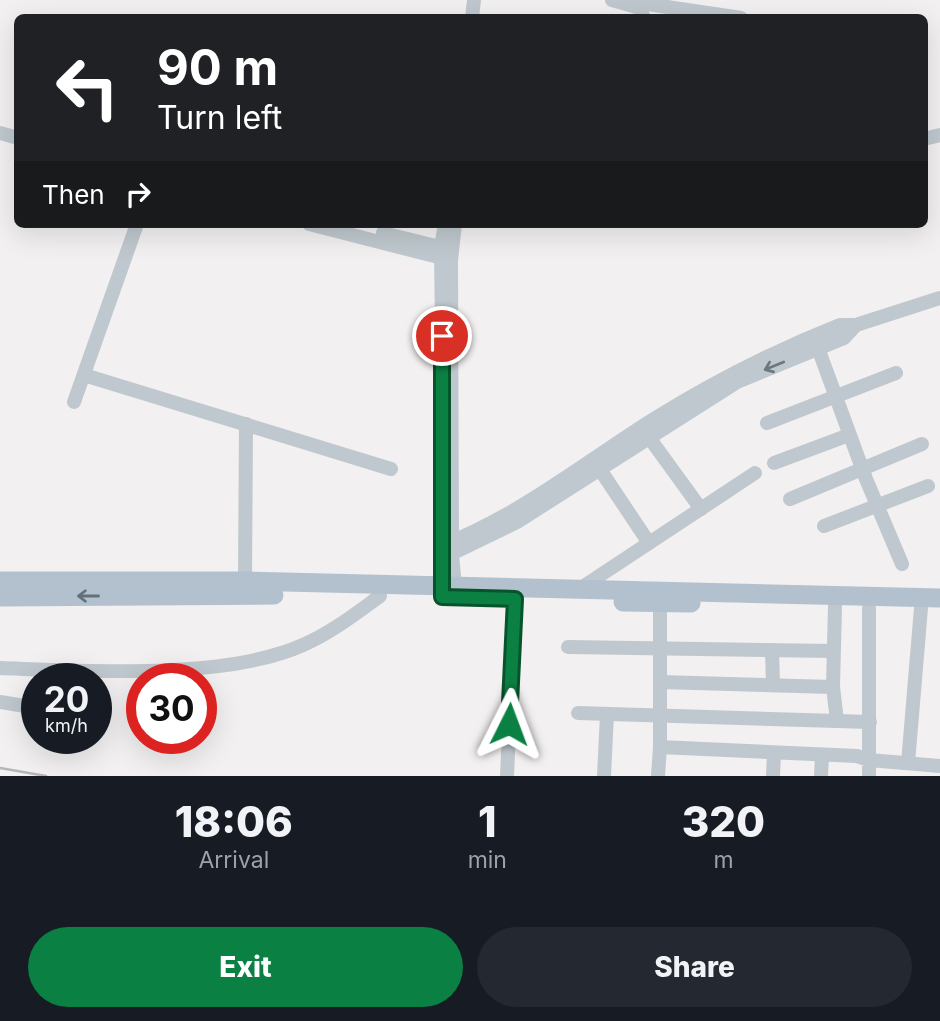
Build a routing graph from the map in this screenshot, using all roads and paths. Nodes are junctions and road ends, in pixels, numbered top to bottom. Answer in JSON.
{"nodes":[{"id":1,"x":612,"y":0,"type":"edge"},
{"id":2,"x":642,"y":7,"type":"edge"},
{"id":3,"x":705,"y":14,"type":"edge"},
{"id":4,"x":136,"y":228,"type":"edge"},
{"id":5,"x":327,"y":228,"type":"edge"},
{"id":6,"x":360,"y":228,"type":"edge"},
{"id":7,"x":445,"y":228,"type":"edge"},
{"id":8,"x":454,"y":228,"type":"edge"},
{"id":9,"x":446,"y":254,"type":"junction"},
{"id":10,"x":939,"y":297,"type":"edge"},
{"id":11,"x":856,"y":325,"type":"junction"},
{"id":12,"x":818,"y":348,"type":"junction"},
{"id":13,"x":896,"y":373,"type":"dead end"},
{"id":14,"x":84,"y":375,"type":"junction"},
{"id":15,"x":835,"y":397,"type":"junction"},
{"id":16,"x":74,"y":402,"type":"dead end"},
{"id":17,"x":767,"y":423,"type":"dead end"},
{"id":18,"x":246,"y":424,"type":"junction"},
{"id":19,"x":849,"y":435,"type":"junction"},
{"id":20,"x":648,"y":436,"type":"junction"},
{"id":21,"x":922,"y":444,"type":"dead end"},
{"id":22,"x":774,"y":463,"type":"dead end"},
{"id":23,"x":598,"y":468,"type":"junction"},
{"id":24,"x":391,"y":469,"type":"dead end"},
{"id":25,"x":862,"y":470,"type":"junction"},
{"id":26,"x":755,"y":473,"type":"dead end"},
{"id":27,"x":928,"y":486,"type":"dead end"},
{"id":28,"x":790,"y":499,"type":"dead end"},
{"id":29,"x":877,"y":505,"type":"junction"},
{"id":30,"x":701,"y":509,"type":"junction"},
{"id":31,"x":824,"y":526,"type":"dead end"},
{"id":32,"x":649,"y":543,"type":"junction"},
{"id":33,"x":447,"y":550,"type":"junction"},
{"id":34,"x":902,"y":564,"type":"dead end"},
{"id":35,"x":0,"y":581,"type":"edge"},
{"id":36,"x":245,"y":581,"type":"junction"},
{"id":37,"x":580,"y":588,"type":"junction"},
{"id":38,"x":449,"y":591,"type":"junction"},
{"id":39,"x":380,"y":596,"type":"junction"},
{"id":40,"x":0,"y":597,"type":"edge"},
{"id":41,"x":940,"y":598,"type":"edge"},
{"id":42,"x":515,"y":599,"type":"junction"},
{"id":43,"x":660,"y":604,"type":"junction"},
{"id":44,"x":835,"y":606,"type":"junction"},
{"id":45,"x":869,"y":607,"type":"junction"},
{"id":46,"x":930,"y":608,"type":"edge"},
{"id":47,"x":568,"y":646,"type":"dead end"},
{"id":48,"x":660,"y":649,"type":"junction"},
{"id":49,"x":772,"y":650,"type":"junction"},
{"id":50,"x":834,"y":652,"type":"junction"},
{"id":51,"x":0,"y":668,"type":"edge"},
{"id":52,"x":660,"y":682,"type":"junction"},
{"id":53,"x":773,"y":685,"type":"junction"},
{"id":54,"x":833,"y":687,"type":"junction"},
{"id":55,"x":0,"y":702,"type":"edge"},
{"id":56,"x":21,"y":705,"type":"edge"},
{"id":57,"x":578,"y":713,"type":"dead end"},
{"id":58,"x":607,"y":714,"type":"junction"},
{"id":59,"x":660,"y":715,"type":"junction"},
{"id":60,"x":837,"y":721,"type":"junction"},
{"id":61,"x":870,"y":722,"type":"junction"},
{"id":62,"x":660,"y":747,"type":"junction"},
{"id":63,"x":774,"y":752,"type":"junction"},
{"id":64,"x":822,"y":755,"type":"junction"},
{"id":65,"x":869,"y":760,"type":"junction"},
{"id":66,"x":900,"y":767,"type":"edge"},
{"id":67,"x":936,"y":769,"type":"edge"},
{"id":68,"x":507,"y":776,"type":"edge"},
{"id":69,"x":604,"y":776,"type":"edge"},
{"id":70,"x":658,"y":776,"type":"edge"},
{"id":71,"x":773,"y":776,"type":"edge"},
{"id":72,"x":821,"y":776,"type":"edge"},
{"id":73,"x":869,"y":776,"type":"edge"}],
"edges":[{"from":1,"to":2,"type":"street"},
{"from":2,"to":3,"type":"street"},
{"from":4,"to":14,"type":"street"},
{"from":5,"to":9,"type":"street"},
{"from":6,"to":9,"type":"street"},
{"from":7,"to":9,"type":"street"},
{"from":8,"to":9,"type":"street"},
{"from":9,"to":33,"type":"street"},
{"from":10,"to":11,"type":"street"},
{"from":11,"to":12,"type":"street"},
{"from":11,"to":33,"type":"street"},
{"from":12,"to":15,"type":"street"},
{"from":12,"to":20,"type":"street","one_way":true},
{"from":13,"to":15,"type":"street"},
{"from":14,"to":16,"type":"street"},
{"from":14,"to":18,"type":"street"},
{"from":15,"to":17,"type":"street"},
{"from":15,"to":19,"type":"street"},
{"from":18,"to":24,"type":"street"},
{"from":18,"to":36,"type":"street"},
{"from":19,"to":22,"type":"street"},
{"from":19,"to":25,"type":"street"},
{"from":20,"to":23,"type":"street"},
{"from":20,"to":30,"type":"street"},
{"from":21,"to":25,"type":"street"},
{"from":23,"to":32,"type":"street"},
{"from":23,"to":33,"type":"street"},
{"from":25,"to":28,"type":"street"},
{"from":25,"to":29,"type":"street"},
{"from":26,"to":30,"type":"street"},
{"from":27,"to":29,"type":"street"},
{"from":29,"to":31,"type":"street"},
{"from":29,"to":34,"type":"street"},
{"from":30,"to":32,"type":"street"},
{"from":32,"to":37,"type":"street"},
{"from":33,"to":38,"type":"street"},
{"from":35,"to":36,"type":"main road"},
{"from":36,"to":38,"type":"main road"},
{"from":37,"to":38,"type":"main road"},
{"from":37,"to":41,"type":"main road"},
{"from":38,"to":39,"type":"main road"},
{"from":38,"to":42,"type":"main road"},
{"from":39,"to":40,"type":"main road","one_way":true},
{"from":39,"to":51,"type":"street"},
{"from":42,"to":43,"type":"main road"},
{"from":42,"to":68,"type":"street"},
{"from":43,"to":44,"type":"main road"},
{"from":43,"to":48,"type":"street"},
{"from":44,"to":45,"type":"main road"},
{"from":44,"to":50,"type":"street"},
{"from":45,"to":46,"type":"main road"},
{"from":45,"to":61,"type":"street"},
{"from":46,"to":66,"type":"street"},
{"from":47,"to":48,"type":"street"},
{"from":48,"to":49,"type":"street"},
{"from":48,"to":52,"type":"street"},
{"from":49,"to":50,"type":"street"},
{"from":49,"to":53,"type":"street"},
{"from":50,"to":54,"type":"street"},
{"from":52,"to":53,"type":"street"},
{"from":52,"to":59,"type":"street"},
{"from":53,"to":54,"type":"street"},
{"from":54,"to":60,"type":"street"},
{"from":55,"to":56,"type":"street"},
{"from":57,"to":58,"type":"street"},
{"from":58,"to":59,"type":"street"},
{"from":58,"to":69,"type":"street"},
{"from":59,"to":60,"type":"street"},
{"from":59,"to":62,"type":"street"},
{"from":60,"to":61,"type":"street"},
{"from":61,"to":65,"type":"street"},
{"from":62,"to":63,"type":"street"},
{"from":62,"to":70,"type":"street"},
{"from":63,"to":64,"type":"street"},
{"from":63,"to":71,"type":"street"},
{"from":64,"to":65,"type":"street"},
{"from":64,"to":72,"type":"street"},
{"from":65,"to":66,"type":"street"},
{"from":65,"to":73,"type":"street"},
{"from":66,"to":67,"type":"street"}]}
